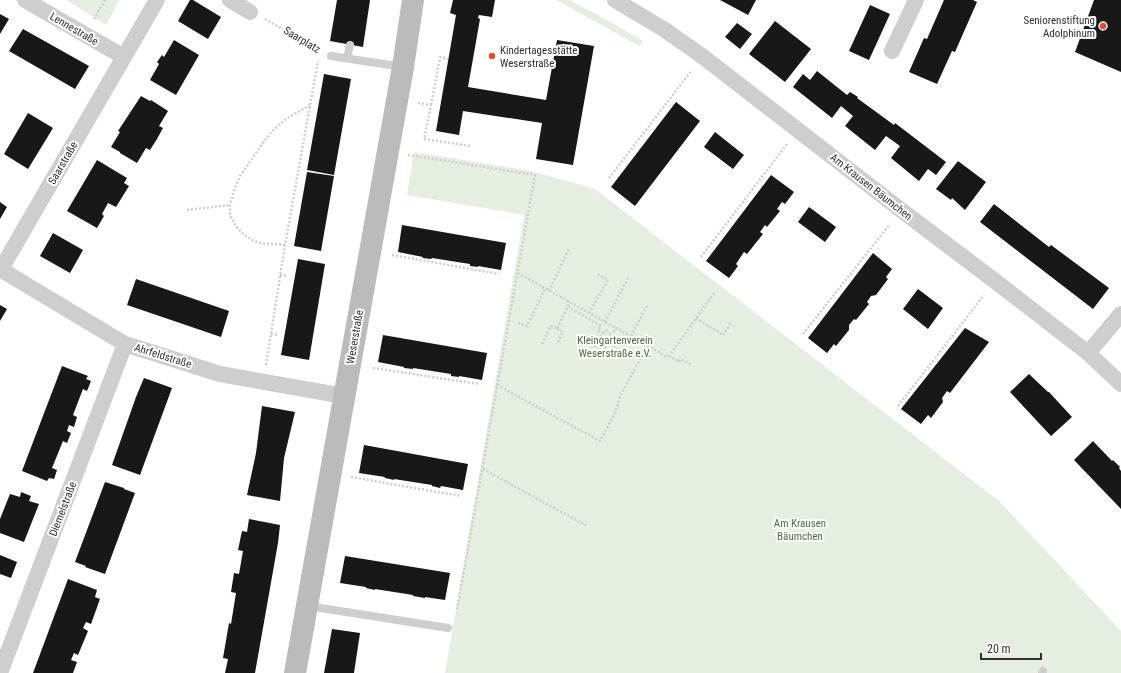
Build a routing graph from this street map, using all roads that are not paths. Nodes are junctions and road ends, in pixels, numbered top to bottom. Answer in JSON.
{"nodes":[{"id":1,"x":24,"y":0,"type":"edge"},
{"id":2,"x":157,"y":0,"type":"edge"},
{"id":3,"x":230,"y":0,"type":"edge"},
{"id":4,"x":413,"y":0,"type":"edge"},
{"id":5,"x":615,"y":0,"type":"edge"},
{"id":6,"x":916,"y":0,"type":"edge"},
{"id":7,"x":250,"y":12,"type":"road end"},
{"id":8,"x":350,"y":45,"type":"dead end"},
{"id":9,"x":892,"y":51,"type":"dead end"},
{"id":10,"x":331,"y":56,"type":"road end"},
{"id":11,"x":124,"y":57,"type":"junction"},
{"id":12,"x":347,"y":58,"type":"junction"},
{"id":13,"x":403,"y":68,"type":"junction"},
{"id":14,"x":0,"y":269,"type":"edge"},
{"id":15,"x":1121,"y":314,"type":"edge"},
{"id":16,"x":125,"y":344,"type":"junction"},
{"id":17,"x":1088,"y":353,"type":"junction"},
{"id":18,"x":1121,"y":384,"type":"edge"},
{"id":19,"x":344,"y":396,"type":"junction"},
{"id":20,"x":307,"y":606,"type":"junction"},
{"id":21,"x":448,"y":628,"type":"dead end"},
{"id":22,"x":0,"y":673,"type":"edge"},
{"id":23,"x":295,"y":673,"type":"edge"}],
"edges":[{"from":1,"to":11,"type":"street","name":"Lennestraße"},
{"from":2,"to":11,"type":"street"},
{"from":3,"to":7,"type":"street"},
{"from":4,"to":13,"type":"street","name":"Weserstraße"},
{"from":5,"to":17,"type":"street","name":"Am Krausen Bäumchen"},
{"from":6,"to":9,"type":"street"},
{"from":8,"to":12,"type":"lane"},
{"from":10,"to":12,"type":"lane","name":"Saarplatz"},
{"from":11,"to":14,"type":"street","name":"Saarstraße"},
{"from":12,"to":13,"type":"lane","name":"Saarplatz"},
{"from":13,"to":19,"type":"street","name":"Weserstraße"},
{"from":14,"to":16,"type":"street","name":"Ahrfeldstraße"},
{"from":15,"to":17,"type":"street"},
{"from":16,"to":19,"type":"street","name":"Ahrfeldstraße"},
{"from":16,"to":22,"type":"street","name":"Diemelstraße"},
{"from":17,"to":18,"type":"street","name":"Am Krausen Bäumchen"},
{"from":19,"to":20,"type":"street","name":"Weserstraße"},
{"from":20,"to":21,"type":"lane"},
{"from":20,"to":23,"type":"street","name":"Weserstraße"}]}
